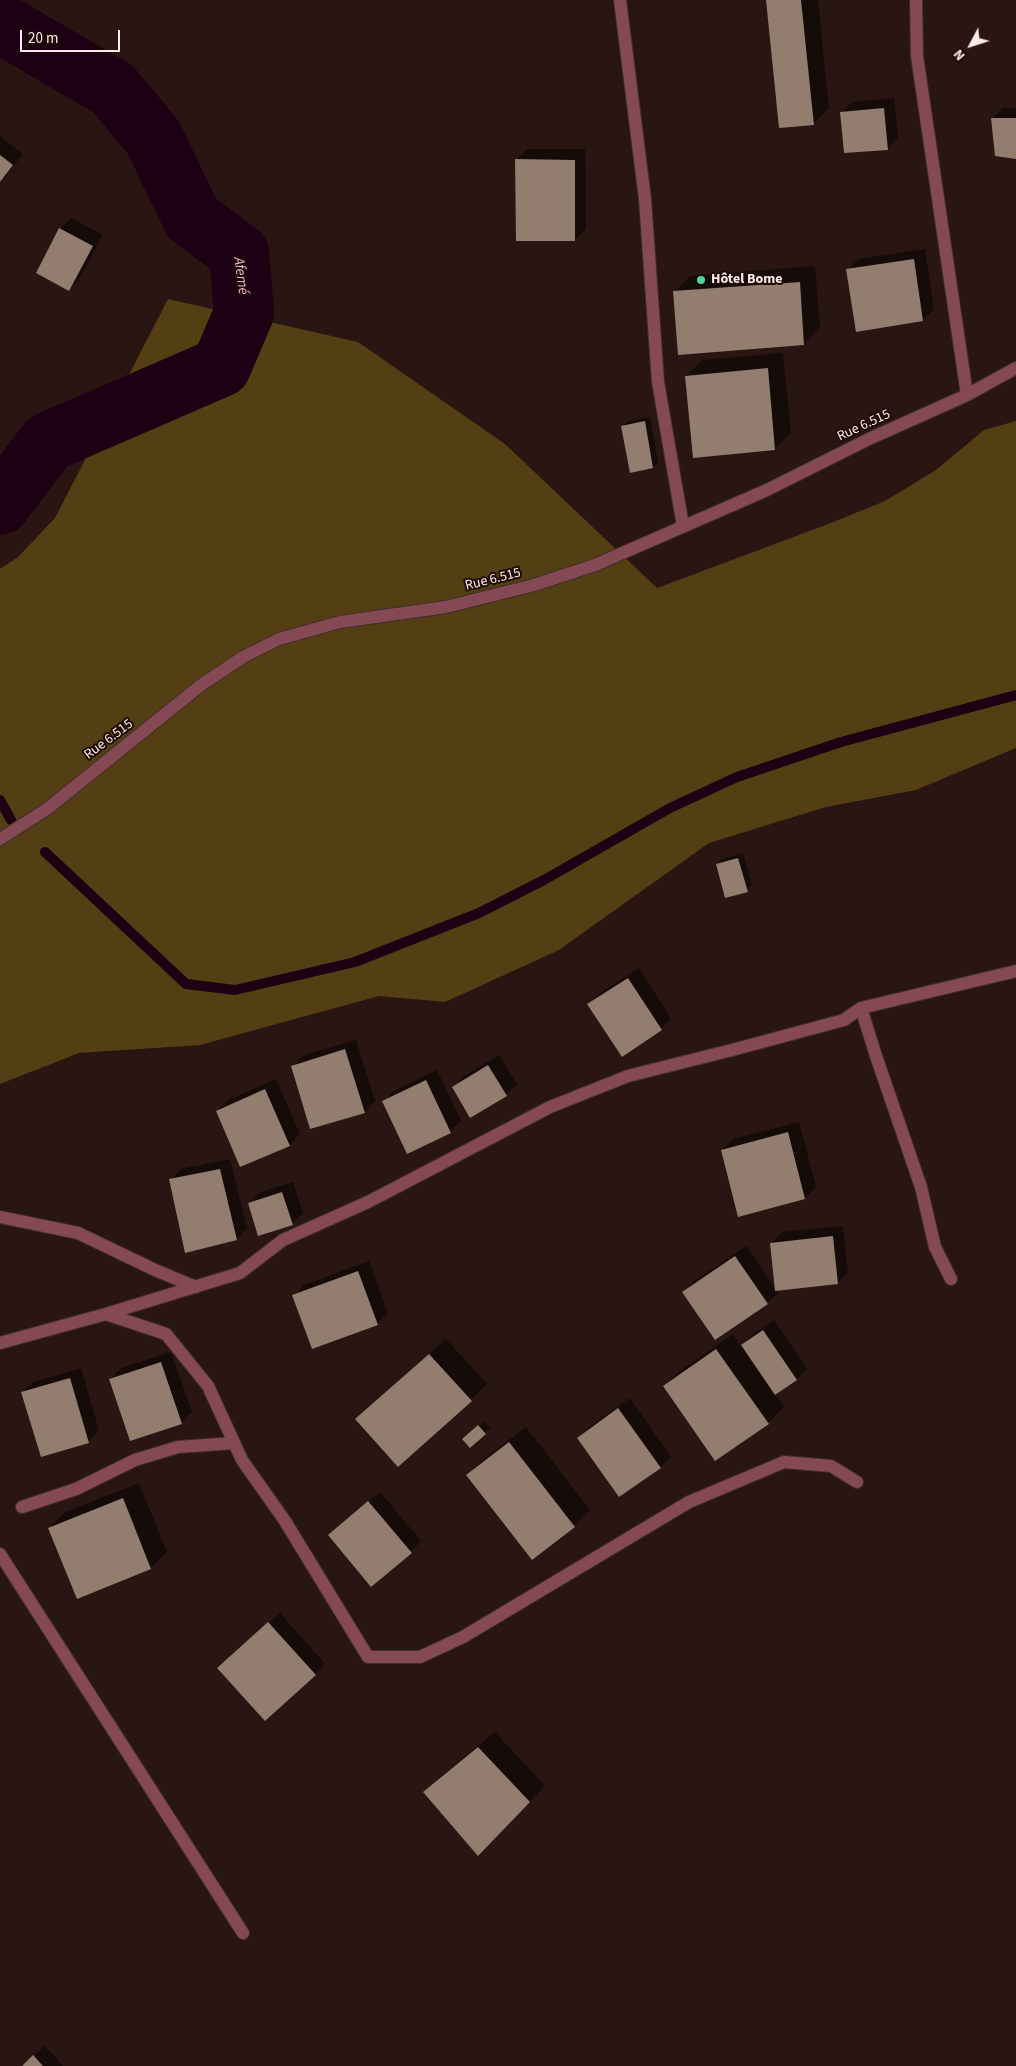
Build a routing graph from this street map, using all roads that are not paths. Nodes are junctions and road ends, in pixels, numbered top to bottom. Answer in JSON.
{"nodes":[{"id":1,"x":620,"y":0,"type":"edge"},
{"id":2,"x":916,"y":0,"type":"edge"},
{"id":3,"x":1016,"y":368,"type":"edge"},
{"id":4,"x":967,"y":395,"type":"junction"},
{"id":5,"x":682,"y":526,"type":"junction"},
{"id":6,"x":0,"y":839,"type":"edge"},
{"id":7,"x":1016,"y":971,"type":"edge"},
{"id":8,"x":861,"y":1008,"type":"junction"},
{"id":9,"x":0,"y":1217,"type":"edge"},
{"id":10,"x":951,"y":1279,"type":"dead end"},
{"id":11,"x":196,"y":1287,"type":"junction"},
{"id":12,"x":106,"y":1314,"type":"junction"},
{"id":13,"x":0,"y":1343,"type":"edge"},
{"id":14,"x":234,"y":1443,"type":"junction"},
{"id":15,"x":857,"y":1482,"type":"dead end"},
{"id":16,"x":22,"y":1507,"type":"dead end"},
{"id":17,"x":0,"y":1554,"type":"edge"},
{"id":18,"x":243,"y":1933,"type":"dead end"}],
"edges":[{"from":1,"to":5,"type":"street"},
{"from":2,"to":4,"type":"street"},
{"from":3,"to":4,"type":"street","name":"Rue 6.515"},
{"from":4,"to":5,"type":"street","name":"Rue 6.515"},
{"from":5,"to":6,"type":"street","name":"Rue 6.515"},
{"from":7,"to":8,"type":"street"},
{"from":8,"to":10,"type":"street"},
{"from":8,"to":11,"type":"street"},
{"from":9,"to":11,"type":"street"},
{"from":11,"to":12,"type":"street"},
{"from":12,"to":13,"type":"street"},
{"from":12,"to":14,"type":"street"},
{"from":14,"to":15,"type":"street"},
{"from":14,"to":16,"type":"street"},
{"from":17,"to":18,"type":"street"}]}
